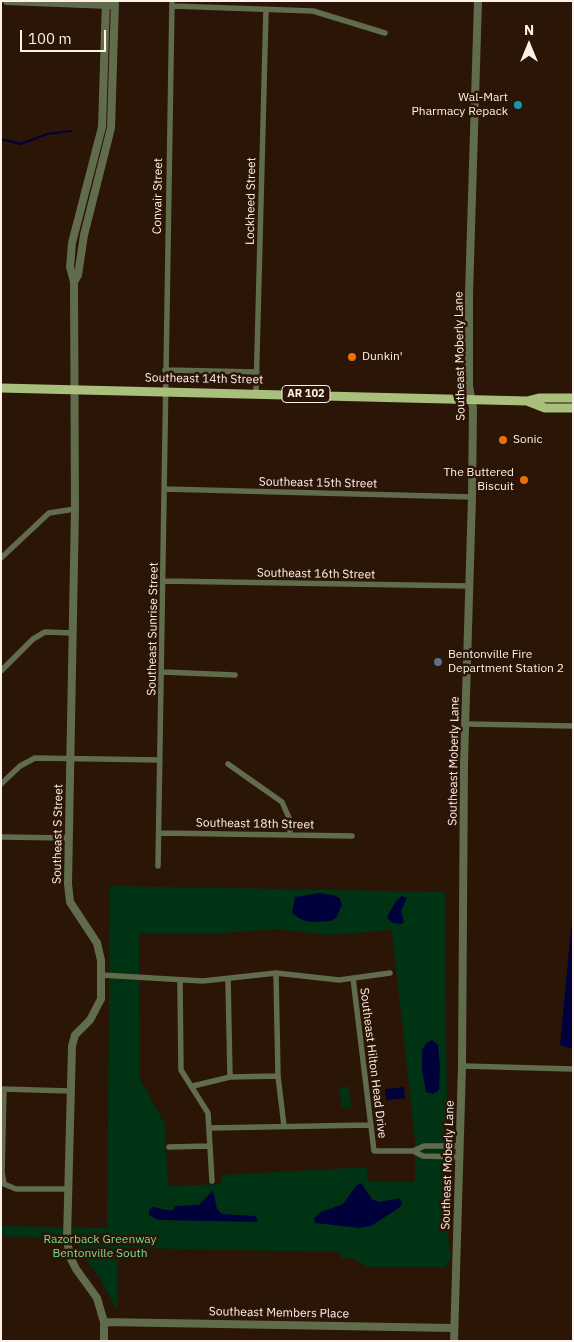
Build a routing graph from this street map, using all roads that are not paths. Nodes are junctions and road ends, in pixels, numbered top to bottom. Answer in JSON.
{"nodes":[{"id":1,"x":7,"y":1,"type":"edge"},
{"id":2,"x":478,"y":1,"type":"edge"},
{"id":3,"x":106,"y":3,"type":"edge"},
{"id":4,"x":115,"y":3,"type":"edge"},
{"id":5,"x":172,"y":4,"type":"edge"},
{"id":6,"x":266,"y":10,"type":"junction"},
{"id":7,"x":385,"y":33,"type":"dead end"},
{"id":8,"x":74,"y":282,"type":"junction"},
{"id":9,"x":165,"y":370,"type":"junction"},
{"id":10,"x":257,"y":372,"type":"junction"},
{"id":11,"x":1,"y":388,"type":"edge"},
{"id":12,"x":73,"y":389,"type":"junction"},
{"id":13,"x":165,"y":391,"type":"junction"},
{"id":14,"x":256,"y":393,"type":"junction"},
{"id":15,"x":573,"y":398,"type":"edge"},
{"id":16,"x":471,"y":399,"type":"junction"},
{"id":17,"x":527,"y":401,"type":"junction"},
{"id":18,"x":573,"y":408,"type":"edge"},
{"id":19,"x":164,"y":489,"type":"junction"},
{"id":20,"x":472,"y":497,"type":"junction"},
{"id":21,"x":75,"y":509,"type":"junction"},
{"id":22,"x":1,"y":558,"type":"edge"},
{"id":23,"x":163,"y":582,"type":"junction"},
{"id":24,"x":469,"y":586,"type":"junction"},
{"id":25,"x":72,"y":633,"type":"junction"},
{"id":26,"x":1,"y":670,"type":"edge"},
{"id":27,"x":163,"y":672,"type":"junction"},
{"id":28,"x":235,"y":675,"type":"dead end"},
{"id":29,"x":466,"y":724,"type":"junction"},
{"id":30,"x":573,"y":726,"type":"edge"},
{"id":31,"x":70,"y":757,"type":"junction"},
{"id":32,"x":160,"y":760,"type":"junction"},
{"id":33,"x":228,"y":764,"type":"dead end"},
{"id":34,"x":1,"y":784,"type":"edge"},
{"id":35,"x":159,"y":833,"type":"junction"},
{"id":36,"x":290,"y":835,"type":"junction"},
{"id":37,"x":352,"y":836,"type":"dead end"},
{"id":38,"x":1,"y":837,"type":"edge"},
{"id":39,"x":68,"y":838,"type":"junction"},
{"id":40,"x":158,"y":866,"type":"dead end"},
{"id":41,"x":276,"y":972,"type":"junction"},
{"id":42,"x":390,"y":972,"type":"dead end"},
{"id":43,"x":100,"y":975,"type":"junction"},
{"id":44,"x":353,"y":978,"type":"junction"},
{"id":45,"x":228,"y":979,"type":"junction"},
{"id":46,"x":180,"y":980,"type":"junction"},
{"id":47,"x":462,"y":1066,"type":"junction"},
{"id":48,"x":573,"y":1069,"type":"edge"},
{"id":49,"x":278,"y":1076,"type":"junction"},
{"id":50,"x":230,"y":1077,"type":"junction"},
{"id":51,"x":193,"y":1086,"type":"junction"},
{"id":52,"x":3,"y":1089,"type":"edge"},
{"id":53,"x":71,"y":1091,"type":"junction"},
{"id":54,"x":371,"y":1125,"type":"junction"},
{"id":55,"x":284,"y":1126,"type":"junction"},
{"id":56,"x":209,"y":1128,"type":"junction"},
{"id":57,"x":210,"y":1146,"type":"junction"},
{"id":58,"x":459,"y":1146,"type":"junction"},
{"id":59,"x":169,"y":1147,"type":"dead end"},
{"id":60,"x":413,"y":1151,"type":"junction"},
{"id":61,"x":459,"y":1156,"type":"junction"},
{"id":62,"x":212,"y":1181,"type":"dead end"},
{"id":63,"x":69,"y":1189,"type":"junction"},
{"id":64,"x":104,"y":1322,"type":"junction"},
{"id":65,"x":454,"y":1328,"type":"junction"},
{"id":66,"x":104,"y":1341,"type":"edge"},
{"id":67,"x":454,"y":1341,"type":"edge"}],
"edges":[{"from":1,"to":3,"type":"street"},
{"from":2,"to":16,"type":"street","name":"Southeast Moberly Lane"},
{"from":3,"to":4,"type":"street"},
{"from":3,"to":8,"type":"street"},
{"from":4,"to":8,"type":"street"},
{"from":5,"to":6,"type":"street"},
{"from":5,"to":9,"type":"street","name":"Convair Street"},
{"from":6,"to":7,"type":"street"},
{"from":6,"to":10,"type":"street","name":"Lockheed Street"},
{"from":8,"to":12,"type":"street","name":"Southeast S Street"},
{"from":9,"to":10,"type":"street"},
{"from":9,"to":13,"type":"street","name":"Convair Street"},
{"from":10,"to":14,"type":"street","name":"Lockheed Street"},
{"from":11,"to":12,"type":"main road","name":"Southeast 14th Street","number":"AR 102"},
{"from":12,"to":13,"type":"main road","name":"Southeast 14th Street","number":"AR 102"},
{"from":12,"to":21,"type":"street","name":"Southeast S Street"},
{"from":13,"to":14,"type":"main road","name":"Southeast 14th Street","number":"AR 102"},
{"from":13,"to":19,"type":"street","name":"Southeast Sunrise Street"},
{"from":14,"to":16,"type":"main road","name":"Southeast 14th Street","number":"AR 102"},
{"from":15,"to":17,"type":"main road","name":"Southeast 14th Street","number":"AR 102"},
{"from":16,"to":17,"type":"main road","name":"Southeast 14th Street","number":"AR 102"},
{"from":16,"to":20,"type":"street","name":"Southeast Moberly Lane"},
{"from":17,"to":18,"type":"main road","name":"Southeast 14th Street","number":"AR 102"},
{"from":19,"to":20,"type":"street","name":"Southeast 15th Street"},
{"from":19,"to":23,"type":"street","name":"Southeast Sunrise Street"},
{"from":20,"to":24,"type":"street","name":"Southeast Moberly Lane"},
{"from":21,"to":22,"type":"street"},
{"from":21,"to":25,"type":"street","name":"Southeast S Street"},
{"from":23,"to":24,"type":"street","name":"Southeast 16th Street"},
{"from":23,"to":27,"type":"street","name":"Southeast Sunrise Street"},
{"from":24,"to":29,"type":"street","name":"Southeast Moberly Lane"},
{"from":25,"to":26,"type":"street"},
{"from":25,"to":31,"type":"street","name":"Southeast S Street"},
{"from":27,"to":28,"type":"street"},
{"from":27,"to":32,"type":"street","name":"Southeast Sunrise Street"},
{"from":29,"to":30,"type":"street"},
{"from":29,"to":47,"type":"street","name":"Southeast Moberly Lane"},
{"from":31,"to":32,"type":"street"},
{"from":31,"to":34,"type":"street"},
{"from":31,"to":39,"type":"street","name":"Southeast S Street"},
{"from":32,"to":35,"type":"street","name":"Southeast Sunrise Street"},
{"from":33,"to":36,"type":"street"},
{"from":35,"to":36,"type":"street","name":"Southeast 18th Street"},
{"from":35,"to":40,"type":"street","name":"Southeast Sunrise Street"},
{"from":36,"to":37,"type":"street","name":"Southeast 18th Street"},
{"from":38,"to":39,"type":"street"},
{"from":39,"to":43,"type":"street","name":"Southeast S Street"},
{"from":41,"to":44,"type":"street"},
{"from":41,"to":45,"type":"street"},
{"from":41,"to":49,"type":"street"},
{"from":42,"to":44,"type":"street"},
{"from":43,"to":46,"type":"street"},
{"from":43,"to":53,"type":"street","name":"Southeast S Street"},
{"from":44,"to":54,"type":"street","name":"Southeast Hilton Head Drive"},
{"from":45,"to":46,"type":"street"},
{"from":45,"to":50,"type":"street"},
{"from":46,"to":51,"type":"street"},
{"from":47,"to":48,"type":"street"},
{"from":47,"to":58,"type":"street","name":"Southeast Moberly Lane"},
{"from":49,"to":50,"type":"street"},
{"from":49,"to":55,"type":"street"},
{"from":50,"to":51,"type":"street"},
{"from":51,"to":56,"type":"street"},
{"from":52,"to":53,"type":"street"},
{"from":52,"to":63,"type":"street"},
{"from":53,"to":63,"type":"street","name":"Southeast S Street"},
{"from":54,"to":55,"type":"street"},
{"from":54,"to":60,"type":"street","name":"Southeast Hilton Head Drive"},
{"from":55,"to":56,"type":"street"},
{"from":56,"to":57,"type":"street"},
{"from":57,"to":59,"type":"street"},
{"from":57,"to":62,"type":"street"},
{"from":58,"to":60,"type":"street"},
{"from":58,"to":61,"type":"street","name":"Southeast Moberly Lane"},
{"from":60,"to":61,"type":"street"},
{"from":61,"to":65,"type":"street","name":"Southeast Moberly Lane"},
{"from":63,"to":64,"type":"street","name":"Southeast S Street"},
{"from":64,"to":65,"type":"street","name":"Southeast Members Place"},
{"from":64,"to":66,"type":"street","name":"Southeast S Street"},
{"from":65,"to":67,"type":"street","name":"Southeast Moberly Lane"}]}
